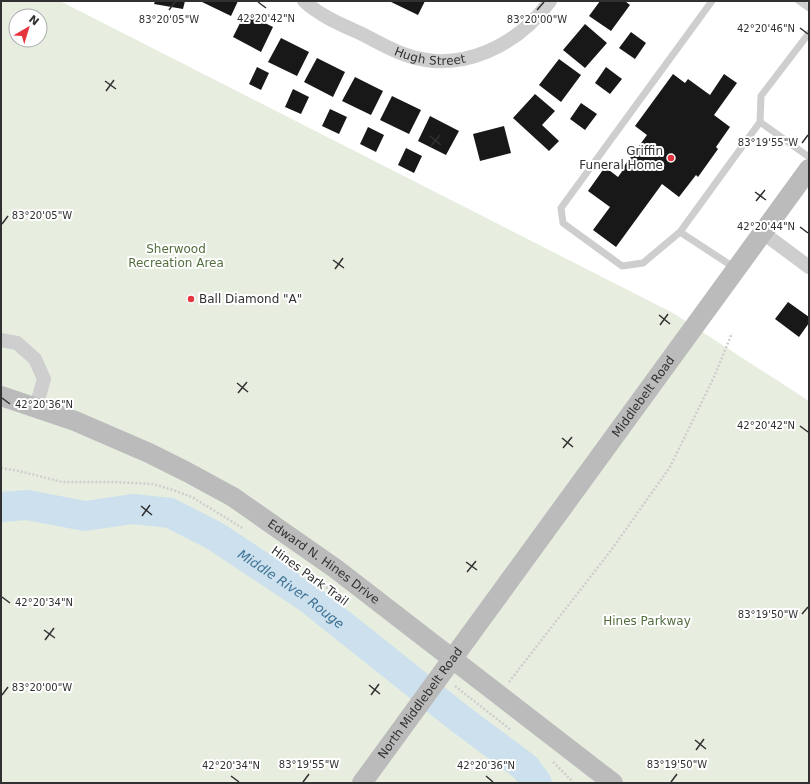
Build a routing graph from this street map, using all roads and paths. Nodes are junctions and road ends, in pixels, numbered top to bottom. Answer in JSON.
{"nodes":[{"id":1,"x":304,"y":1,"type":"edge"},
{"id":2,"x":550,"y":1,"type":"edge"},
{"id":3,"x":712,"y":1,"type":"edge"},
{"id":4,"x":800,"y":1,"type":"edge"},
{"id":5,"x":809,"y":8,"type":"edge"},
{"id":6,"x":809,"y":33,"type":"edge"},
{"id":7,"x":760,"y":122,"type":"junction"},
{"id":8,"x":809,"y":157,"type":"edge"},
{"id":9,"x":809,"y":169,"type":"edge"},
{"id":10,"x":680,"y":232,"type":"junction"},
{"id":11,"x":763,"y":233,"type":"junction"},
{"id":12,"x":809,"y":267,"type":"edge"},
{"id":13,"x":737,"y":269,"type":"junction"},
{"id":14,"x":732,"y":333,"type":"dead end"},
{"id":15,"x":1,"y":340,"type":"edge"},
{"id":16,"x":1,"y":396,"type":"edge"},
{"id":17,"x":36,"y":407,"type":"junction"},
{"id":18,"x":1,"y":468,"type":"edge"},
{"id":19,"x":250,"y":533,"type":"dead end"},
{"id":20,"x":318,"y":581,"type":"dead end"},
{"id":21,"x":336,"y":594,"type":"dead end"},
{"id":22,"x":478,"y":624,"type":"joint"},
{"id":23,"x":453,"y":685,"type":"dead end"},
{"id":24,"x":499,"y":694,"type":"junction"},
{"id":25,"x":515,"y":733,"type":"dead end"},
{"id":26,"x":547,"y":757,"type":"dead end"},
{"id":27,"x":362,"y":783,"type":"edge"},
{"id":28,"x":574,"y":783,"type":"edge"},
{"id":29,"x":613,"y":783,"type":"edge"}],
"edges":[{"from":1,"to":2,"type":"street","name":"Hugh Street"},
{"from":3,"to":10,"type":"lane"},
{"from":4,"to":5,"type":"lane"},
{"from":6,"to":7,"type":"lane"},
{"from":7,"to":8,"type":"lane"},
{"from":7,"to":10,"type":"lane"},
{"from":9,"to":11,"type":"main road","name":"Middlebelt Road"},
{"from":10,"to":13,"type":"lane"},
{"from":11,"to":12,"type":"street"},
{"from":11,"to":13,"type":"main road","name":"Middlebelt Road"},
{"from":13,"to":22,"type":"main road","name":"Middlebelt Road"},
{"from":14,"to":24,"type":"path"},
{"from":15,"to":17,"type":"street"},
{"from":16,"to":17,"type":"main road","name":"Edward N. Hines Drive"},
{"from":17,"to":24,"type":"main road","name":"Edward N. Hines Drive"},
{"from":18,"to":19,"type":"path"},
{"from":20,"to":21,"type":"path","name":"Hines Park Trail"},
{"from":22,"to":27,"type":"main road","name":"North Middlebelt Road"},
{"from":23,"to":25,"type":"path"},
{"from":24,"to":29,"type":"main road","name":"Edward N. Hines Drive"},
{"from":26,"to":28,"type":"path"}]}
